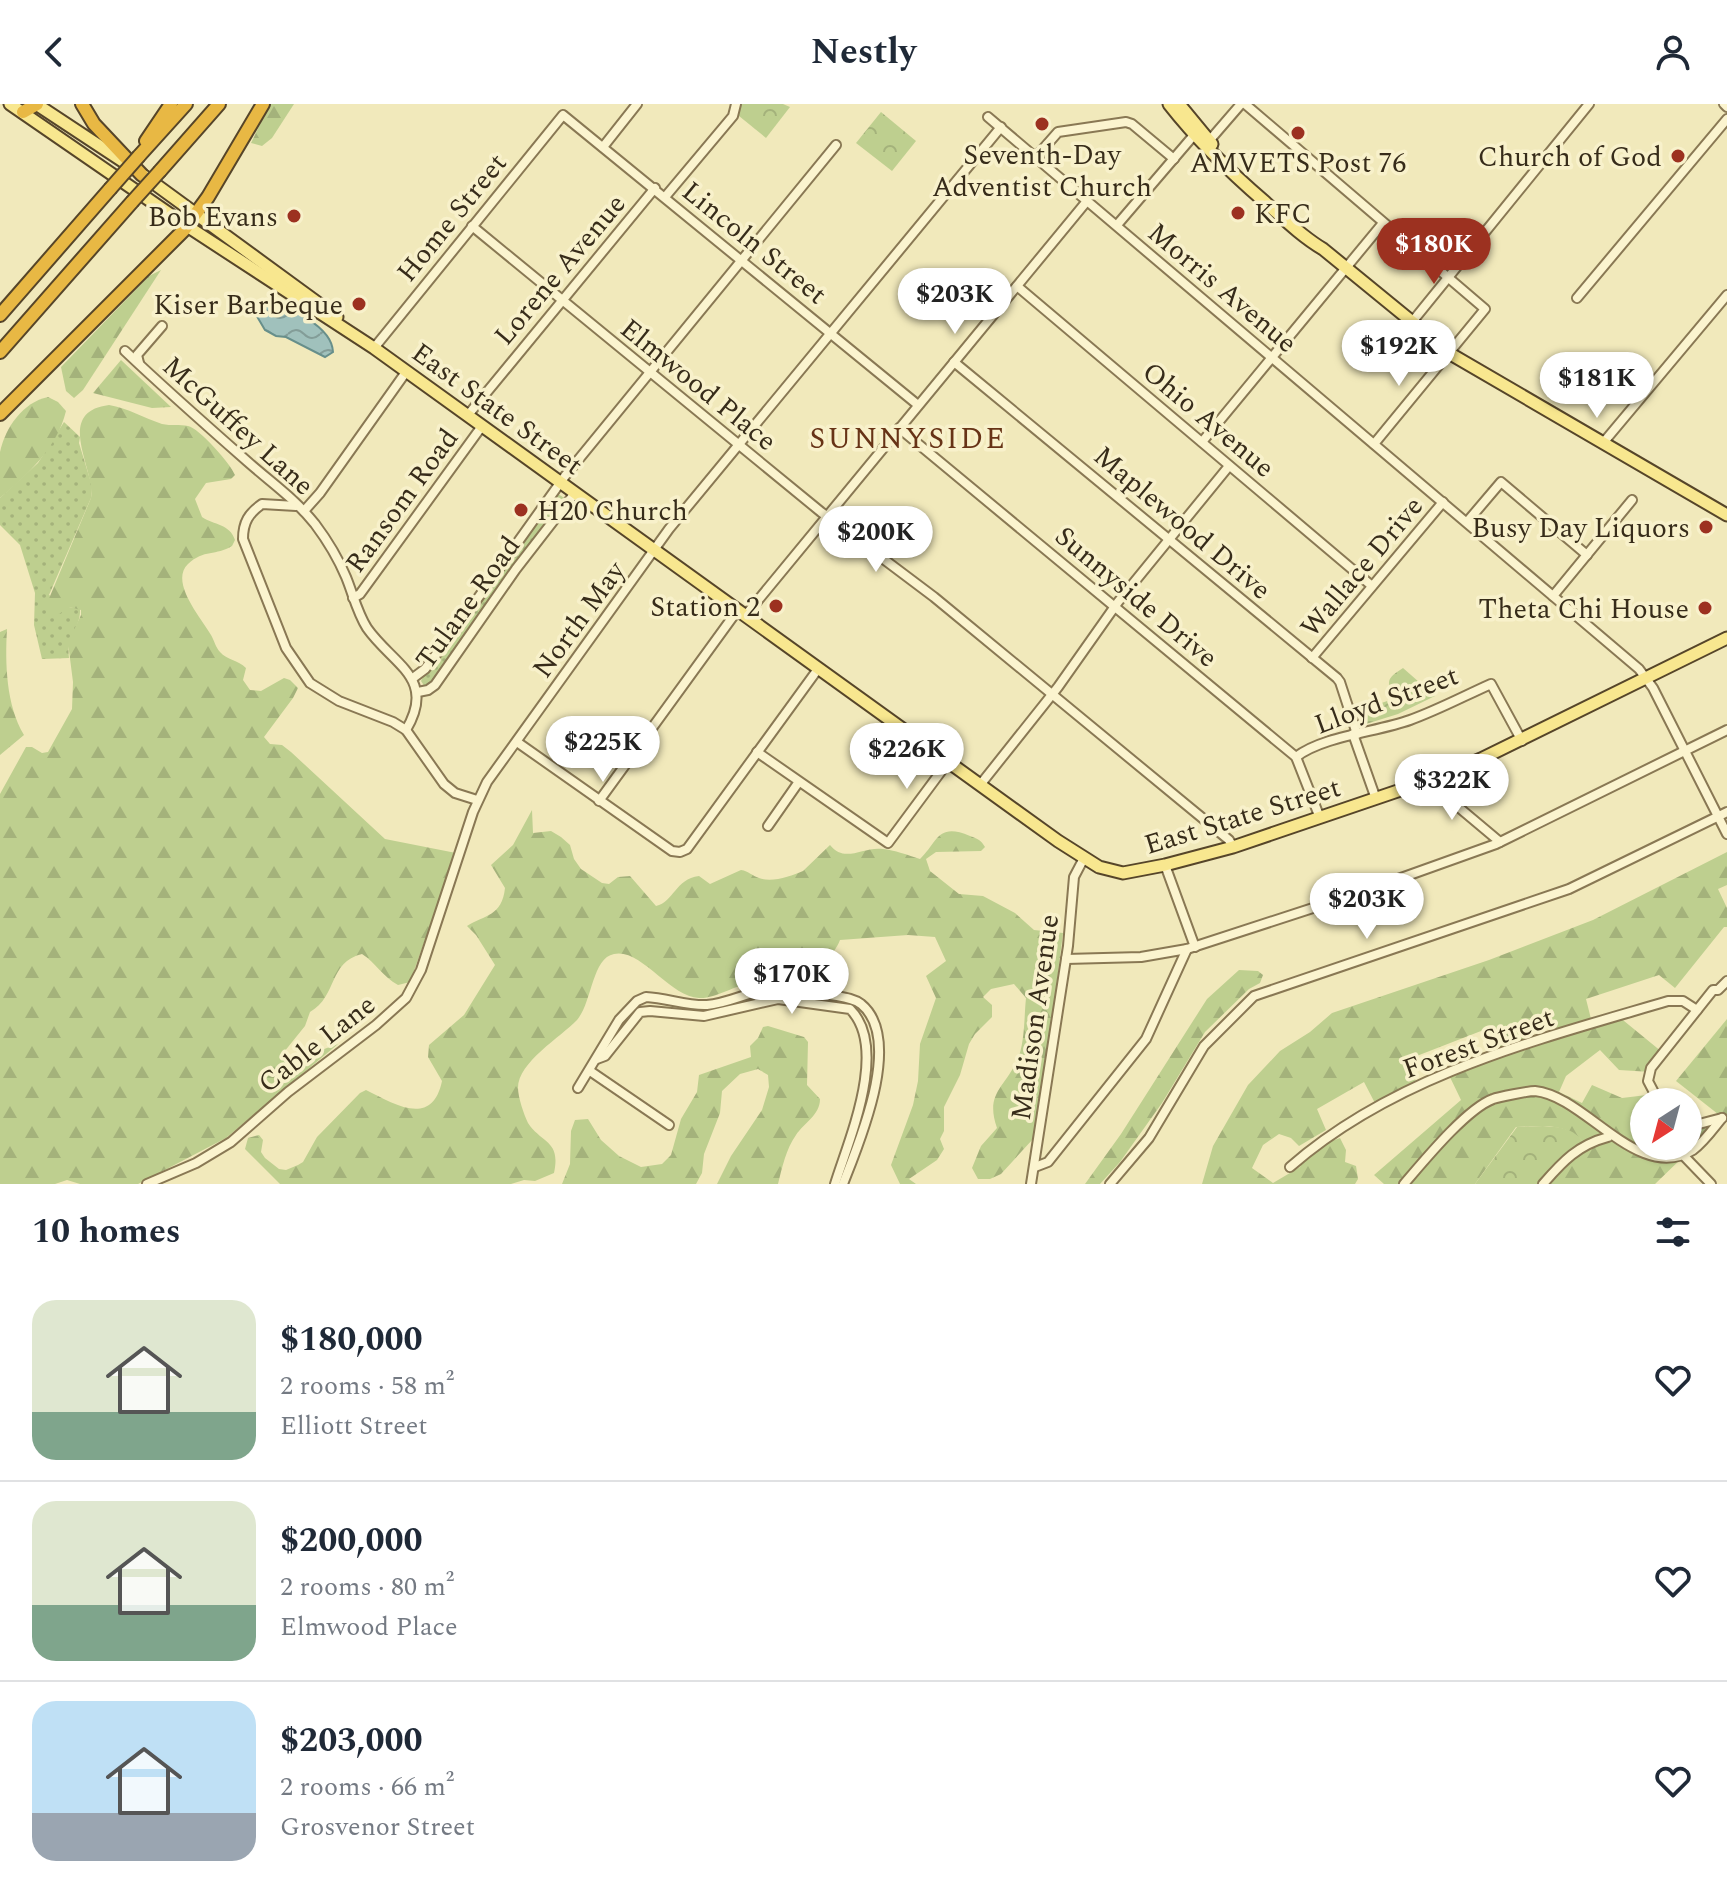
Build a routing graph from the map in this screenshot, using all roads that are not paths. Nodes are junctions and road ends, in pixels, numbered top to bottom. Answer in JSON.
{"nodes":[{"id":1,"x":10,"y":104,"type":"edge"},
{"id":2,"x":37,"y":104,"type":"edge"},
{"id":3,"x":82,"y":104,"type":"edge"},
{"id":4,"x":171,"y":104,"type":"edge"},
{"id":5,"x":186,"y":104,"type":"edge"},
{"id":6,"x":219,"y":104,"type":"edge"},
{"id":7,"x":263,"y":104,"type":"edge"},
{"id":8,"x":637,"y":104,"type":"edge"},
{"id":9,"x":736,"y":104,"type":"edge"},
{"id":10,"x":1169,"y":104,"type":"edge"},
{"id":11,"x":1179,"y":104,"type":"edge"},
{"id":12,"x":1243,"y":104,"type":"edge"},
{"id":13,"x":1589,"y":104,"type":"edge"},
{"id":14,"x":23,"y":108,"type":"edge"},
{"id":15,"x":563,"y":115,"type":"joint"},
{"id":16,"x":988,"y":117,"type":"dead end"},
{"id":17,"x":1727,"y":119,"type":"edge"},
{"id":18,"x":1001,"y":127,"type":"junction"},
{"id":19,"x":1194,"y":135,"type":"junction"},
{"id":20,"x":1209,"y":141,"type":"junction"},
{"id":21,"x":836,"y":145,"type":"dead end"},
{"id":22,"x":603,"y":147,"type":"junction"},
{"id":23,"x":139,"y":156,"type":"junction"},
{"id":24,"x":1036,"y":157,"type":"junction"},
{"id":25,"x":1174,"y":159,"type":"junction"},
{"id":26,"x":142,"y":175,"type":"junction"},
{"id":27,"x":655,"y":188,"type":"junction"},
{"id":28,"x":665,"y":197,"type":"junction"},
{"id":29,"x":1087,"y":201,"type":"junction"},
{"id":30,"x":197,"y":214,"type":"junction"},
{"id":31,"x":1383,"y":223,"type":"junction"},
{"id":32,"x":1117,"y":225,"type":"junction"},
{"id":33,"x":187,"y":226,"type":"junction"},
{"id":34,"x":472,"y":226,"type":"junction"},
{"id":35,"x":1323,"y":249,"type":"junction"},
{"id":36,"x":742,"y":260,"type":"junction"},
{"id":37,"x":1345,"y":268,"type":"junction"},
{"id":38,"x":1447,"y":276,"type":"junction"},
{"id":39,"x":1017,"y":286,"type":"junction"},
{"id":40,"x":1727,"y":295,"type":"edge"},
{"id":41,"x":1577,"y":298,"type":"dead end"},
{"id":42,"x":562,"y":300,"type":"junction"},
{"id":43,"x":0,"y":315,"type":"edge"},
{"id":44,"x":1412,"y":322,"type":"junction"},
{"id":45,"x":162,"y":326,"type":"dead end"},
{"id":46,"x":831,"y":333,"type":"junction"},
{"id":47,"x":374,"y":348,"type":"junction"},
{"id":48,"x":125,"y":351,"type":"dead end"},
{"id":49,"x":0,"y":352,"type":"edge"},
{"id":50,"x":1449,"y":353,"type":"junction"},
{"id":51,"x":1272,"y":357,"type":"junction"},
{"id":52,"x":954,"y":362,"type":"junction"},
{"id":53,"x":142,"y":367,"type":"junction"},
{"id":54,"x":406,"y":372,"type":"junction"},
{"id":55,"x":650,"y":372,"type":"junction"},
{"id":56,"x":918,"y":405,"type":"junction"},
{"id":57,"x":0,"y":414,"type":"edge"},
{"id":58,"x":468,"y":415,"type":"junction"},
{"id":59,"x":482,"y":426,"type":"junction"},
{"id":60,"x":899,"y":428,"type":"junction"},
{"id":61,"x":1202,"y":442,"type":"junction"},
{"id":62,"x":1603,"y":443,"type":"junction"},
{"id":63,"x":1374,"y":444,"type":"junction"},
{"id":64,"x":739,"y":445,"type":"junction"},
{"id":65,"x":1229,"y":466,"type":"junction"},
{"id":66,"x":561,"y":483,"type":"junction"},
{"id":67,"x":575,"y":493,"type":"junction"},
{"id":68,"x":1632,"y":500,"type":"dead end"},
{"id":69,"x":1443,"y":502,"type":"junction"},
{"id":70,"x":300,"y":508,"type":"junction"},
{"id":71,"x":1727,"y":515,"type":"edge"},
{"id":72,"x":826,"y":517,"type":"junction"},
{"id":73,"x":1467,"y":522,"type":"junction"},
{"id":74,"x":1169,"y":539,"type":"junction"},
{"id":75,"x":654,"y":550,"type":"junction"},
{"id":76,"x":1587,"y":555,"type":"junction"},
{"id":77,"x":1372,"y":586,"type":"junction"},
{"id":78,"x":1553,"y":596,"type":"junction"},
{"id":79,"x":353,"y":598,"type":"junction"},
{"id":80,"x":1115,"y":607,"type":"junction"},
{"id":81,"x":741,"y":614,"type":"junction"},
{"id":82,"x":1727,"y":638,"type":"edge"},
{"id":83,"x":1312,"y":658,"type":"junction"},
{"id":84,"x":818,"y":669,"type":"junction"},
{"id":85,"x":413,"y":678,"type":"junction"},
{"id":86,"x":1648,"y":678,"type":"junction"},
{"id":87,"x":418,"y":692,"type":"junction"},
{"id":88,"x":1053,"y":694,"type":"junction"},
{"id":89,"x":406,"y":730,"type":"junction"},
{"id":90,"x":1727,"y":730,"type":"edge"},
{"id":91,"x":1355,"y":734,"type":"junction"},
{"id":92,"x":1522,"y":741,"type":"junction"},
{"id":93,"x":517,"y":742,"type":"junction"},
{"id":94,"x":1685,"y":751,"type":"junction"},
{"id":95,"x":757,"y":752,"type":"junction"},
{"id":96,"x":1296,"y":757,"type":"junction"},
{"id":97,"x":948,"y":762,"type":"junction"},
{"id":98,"x":1433,"y":779,"type":"junction"},
{"id":99,"x":798,"y":783,"type":"junction"},
{"id":100,"x":980,"y":785,"type":"junction"},
{"id":101,"x":1376,"y":799,"type":"junction"},
{"id":102,"x":477,"y":800,"type":"junction"},
{"id":103,"x":599,"y":801,"type":"junction"},
{"id":104,"x":1723,"y":814,"type":"edge"},
{"id":105,"x":1320,"y":818,"type":"junction"},
{"id":106,"x":768,"y":826,"type":"dead end"},
{"id":107,"x":1727,"y":834,"type":"edge"},
{"id":108,"x":1500,"y":842,"type":"junction"},
{"id":109,"x":1233,"y":847,"type":"junction"},
{"id":110,"x":1084,"y":858,"type":"junction"},
{"id":111,"x":1165,"y":865,"type":"junction"},
{"id":112,"x":450,"y":883,"type":"joint"},
{"id":113,"x":1191,"y":948,"type":"junction"},
{"id":114,"x":1066,"y":959,"type":"junction"},
{"id":115,"x":1727,"y":981,"type":"edge"},
{"id":116,"x":1718,"y":990,"type":"junction"},
{"id":117,"x":1727,"y":997,"type":"edge"},
{"id":118,"x":1697,"y":1010,"type":"junction"},
{"id":119,"x":597,"y":1059,"type":"junction"},
{"id":120,"x":590,"y":1071,"type":"junction"},
{"id":121,"x":578,"y":1088,"type":"dead end"},
{"id":122,"x":1652,"y":1088,"type":"edge"},
{"id":123,"x":1725,"y":1118,"type":"edge"},
{"id":124,"x":1702,"y":1123,"type":"edge"},
{"id":125,"x":669,"y":1125,"type":"dead end"},
{"id":126,"x":1702,"y":1133,"type":"edge"},
{"id":127,"x":1608,"y":1137,"type":"junction"},
{"id":128,"x":1704,"y":1139,"type":"joint"},
{"id":129,"x":1630,"y":1150,"type":"edge"},
{"id":130,"x":1688,"y":1160,"type":"edge"},
{"id":131,"x":1035,"y":1167,"type":"junction"},
{"id":132,"x":1290,"y":1167,"type":"dead end"},
{"id":133,"x":147,"y":1184,"type":"edge"},
{"id":134,"x":835,"y":1184,"type":"edge"},
{"id":135,"x":843,"y":1184,"type":"edge"},
{"id":136,"x":1031,"y":1184,"type":"edge"},
{"id":137,"x":1110,"y":1184,"type":"edge"},
{"id":138,"x":1404,"y":1184,"type":"edge"},
{"id":139,"x":1543,"y":1184,"type":"edge"},
{"id":140,"x":1711,"y":1184,"type":"edge"}],
"edges":[{"from":1,"to":14,"type":"main road","name":"East State Street"},
{"from":2,"to":14,"type":"highway"},
{"from":2,"to":26,"type":"main road","name":"East State Street"},
{"from":3,"to":26,"type":"highway"},
{"from":4,"to":23,"type":"highway"},
{"from":5,"to":23,"type":"highway"},
{"from":6,"to":49,"type":"highway","bridge":true},
{"from":7,"to":30,"type":"highway"},
{"from":8,"to":22,"type":"street"},
{"from":9,"to":28,"type":"street"},
{"from":10,"to":19,"type":"main road"},
{"from":11,"to":20,"type":"main road"},
{"from":12,"to":20,"type":"street"},
{"from":12,"to":31,"type":"street"},
{"from":13,"to":38,"type":"street"},
{"from":14,"to":33,"type":"main road","name":"East State Street"},
{"from":15,"to":22,"type":"street","name":"Lincoln Street"},
{"from":15,"to":34,"type":"street","name":"Home Street"},
{"from":16,"to":18,"type":"street","name":"Morris Avenue"},
{"from":17,"to":41,"type":"street"},
{"from":18,"to":24,"type":"street","name":"Morris Avenue"},
{"from":18,"to":46,"type":"street","name":"North May"},
{"from":19,"to":25,"type":"street"},
{"from":19,"to":35,"type":"main road"},
{"from":20,"to":35,"type":"main road"},
{"from":21,"to":36,"type":"street","name":"Tulane Road"},
{"from":22,"to":27,"type":"street","name":"Lincoln Street"},
{"from":23,"to":43,"type":"highway","bridge":true},
{"from":24,"to":25,"type":"street"},
{"from":24,"to":29,"type":"street","name":"Morris Avenue"},
{"from":25,"to":32,"type":"street"},
{"from":26,"to":30,"type":"main road","name":"East State Street"},
{"from":27,"to":28,"type":"street","name":"Lincoln Street"},
{"from":27,"to":42,"type":"street","name":"Lorene Avenue"},
{"from":28,"to":36,"type":"street","name":"Lincoln Street"},
{"from":29,"to":32,"type":"street","name":"Morris Avenue"},
{"from":29,"to":39,"type":"street"},
{"from":30,"to":33,"type":"highway"},
{"from":30,"to":47,"type":"main road","name":"East State Street"},
{"from":31,"to":37,"type":"street"},
{"from":31,"to":38,"type":"street"},
{"from":32,"to":51,"type":"street","name":"Morris Avenue"},
{"from":33,"to":47,"type":"main road","name":"East State Street"},
{"from":33,"to":57,"type":"highway"},
{"from":34,"to":42,"type":"street","name":"Elmwood Place"},
{"from":34,"to":47,"type":"street","name":"Home Street"},
{"from":35,"to":37,"type":"main road"},
{"from":36,"to":46,"type":"street","name":"Lincoln Street"},
{"from":36,"to":55,"type":"street","name":"Tulane Road"},
{"from":37,"to":44,"type":"main road"},
{"from":37,"to":51,"type":"street"},
{"from":38,"to":44,"type":"street"},
{"from":38,"to":50,"type":"street"},
{"from":39,"to":52,"type":"street"},
{"from":39,"to":61,"type":"street","name":"Ohio Avenue"},
{"from":40,"to":62,"type":"street"},
{"from":42,"to":55,"type":"street","name":"Elmwood Place"},
{"from":42,"to":58,"type":"street","name":"Lorene Avenue"},
{"from":44,"to":50,"type":"main road"},
{"from":45,"to":53,"type":"street","name":"McGuffey Lane"},
{"from":46,"to":56,"type":"street","name":"Lincoln Street"},
{"from":46,"to":64,"type":"street","name":"North May"},
{"from":47,"to":54,"type":"main road","name":"East State Street"},
{"from":48,"to":53,"type":"street"},
{"from":50,"to":62,"type":"main road"},
{"from":50,"to":63,"type":"street"},
{"from":51,"to":61,"type":"street"},
{"from":51,"to":63,"type":"street","name":"Morris Avenue"},
{"from":52,"to":56,"type":"street"},
{"from":52,"to":74,"type":"street","name":"Maplewood Drive"},
{"from":53,"to":70,"type":"street","name":"McGuffey Lane"},
{"from":54,"to":58,"type":"main road","name":"East State Street"},
{"from":54,"to":70,"type":"street"},
{"from":55,"to":64,"type":"street","name":"Elmwood Place"},
{"from":55,"to":66,"type":"street","name":"Tulane Road"},
{"from":56,"to":60,"type":"street"},
{"from":58,"to":59,"type":"main road","name":"East State Street"},
{"from":59,"to":66,"type":"main road","name":"East State Street"},
{"from":59,"to":79,"type":"street","name":"Ransom Road"},
{"from":60,"to":72,"type":"street"},
{"from":60,"to":80,"type":"street","name":"Sunnyside Drive"},
{"from":61,"to":65,"type":"street","name":"Ohio Avenue"},
{"from":62,"to":71,"type":"main road"},
{"from":63,"to":69,"type":"street","name":"Morris Avenue"},
{"from":64,"to":72,"type":"street","name":"Elmwood Place"},
{"from":64,"to":75,"type":"street","name":"North May"},
{"from":65,"to":74,"type":"street"},
{"from":65,"to":77,"type":"street","name":"Ohio Avenue"},
{"from":66,"to":67,"type":"main road","name":"East State Street"},
{"from":66,"to":85,"type":"street","name":"Tulane Road"},
{"from":67,"to":75,"type":"main road","name":"East State Street"},
{"from":67,"to":87,"type":"street","name":"Tulane Road"},
{"from":68,"to":76,"type":"street"},
{"from":69,"to":73,"type":"street","name":"Morris Avenue"},
{"from":69,"to":77,"type":"street","name":"Wallace Drive"},
{"from":70,"to":79,"type":"street","name":"McGuffey Lane"},
{"from":70,"to":89,"type":"street"},
{"from":72,"to":81,"type":"street"},
{"from":72,"to":88,"type":"street","name":"Elmwood Place"},
{"from":73,"to":76,"type":"street"},
{"from":73,"to":78,"type":"street","name":"Morris Avenue"},
{"from":74,"to":80,"type":"street"},
{"from":74,"to":83,"type":"street","name":"Maplewood Drive"},
{"from":75,"to":81,"type":"main road","name":"East State Street"},
{"from":75,"to":93,"type":"street","name":"North May"},
{"from":76,"to":78,"type":"street"},
{"from":77,"to":83,"type":"street","name":"Wallace Drive"},
{"from":78,"to":86,"type":"street","name":"Morris Avenue"},
{"from":79,"to":85,"type":"street","name":"McGuffey Lane"},
{"from":80,"to":88,"type":"street"},
{"from":80,"to":96,"type":"street","name":"Sunnyside Drive"},
{"from":81,"to":84,"type":"main road","name":"East State Street"},
{"from":81,"to":103,"type":"street"},
{"from":82,"to":86,"type":"main road","name":"East State Street"},
{"from":83,"to":91,"type":"street","name":"Maplewood Drive"},
{"from":84,"to":95,"type":"street"},
{"from":84,"to":97,"type":"main road","name":"East State Street"},
{"from":85,"to":87,"type":"street"},
{"from":86,"to":92,"type":"main road","name":"East State Street"},
{"from":86,"to":94,"type":"street"},
{"from":87,"to":89,"type":"street"},
{"from":88,"to":100,"type":"street"},
{"from":88,"to":109,"type":"street","name":"Elmwood Place"},
{"from":89,"to":102,"type":"street"},
{"from":90,"to":94,"type":"street"},
{"from":91,"to":92,"type":"street","name":"Lloyd Street"},
{"from":91,"to":96,"type":"street","name":"Lloyd Street"},
{"from":91,"to":101,"type":"street","name":"Maplewood Drive"},
{"from":92,"to":98,"type":"main road","name":"East State Street"},
{"from":93,"to":102,"type":"street","name":"North May"},
{"from":93,"to":103,"type":"street"},
{"from":94,"to":104,"type":"street"},
{"from":94,"to":108,"type":"street"},
{"from":95,"to":99,"type":"street"},
{"from":95,"to":103,"type":"street"},
{"from":96,"to":105,"type":"street","name":"Sunnyside Drive"},
{"from":97,"to":99,"type":"street"},
{"from":97,"to":100,"type":"main road","name":"East State Street"},
{"from":98,"to":101,"type":"main road","name":"East State Street"},
{"from":98,"to":108,"type":"street"},
{"from":99,"to":106,"type":"street"},
{"from":100,"to":110,"type":"main road","name":"East State Street"},
{"from":101,"to":105,"type":"main road","name":"East State Street"},
{"from":102,"to":112,"type":"street","name":"North May"},
{"from":104,"to":107,"type":"street"},
{"from":104,"to":137,"type":"street"},
{"from":105,"to":109,"type":"main road","name":"East State Street"},
{"from":108,"to":113,"type":"street"},
{"from":109,"to":111,"type":"main road","name":"East State Street"},
{"from":110,"to":111,"type":"main road","name":"East State Street"},
{"from":110,"to":114,"type":"street","name":"Madison Avenue"},
{"from":111,"to":113,"type":"street"},
{"from":112,"to":133,"type":"street","name":"Cable Lane"},
{"from":113,"to":114,"type":"street"},
{"from":113,"to":131,"type":"street"},
{"from":114,"to":131,"type":"street","name":"Madison Avenue"},
{"from":115,"to":116,"type":"street"},
{"from":116,"to":117,"type":"street"},
{"from":116,"to":118,"type":"street"},
{"from":118,"to":122,"type":"street"},
{"from":118,"to":132,"type":"street","name":"Forest Street"},
{"from":119,"to":120,"type":"street"},
{"from":119,"to":134,"type":"street"},
{"from":119,"to":135,"type":"street"},
{"from":120,"to":121,"type":"street"},
{"from":120,"to":125,"type":"street"},
{"from":123,"to":124,"type":"street"},
{"from":123,"to":128,"type":"street"},
{"from":126,"to":128,"type":"street"},
{"from":127,"to":129,"type":"street"},
{"from":127,"to":138,"type":"street"},
{"from":127,"to":139,"type":"street"},
{"from":130,"to":140,"type":"street"},
{"from":131,"to":136,"type":"street","name":"Madison Avenue"}]}
